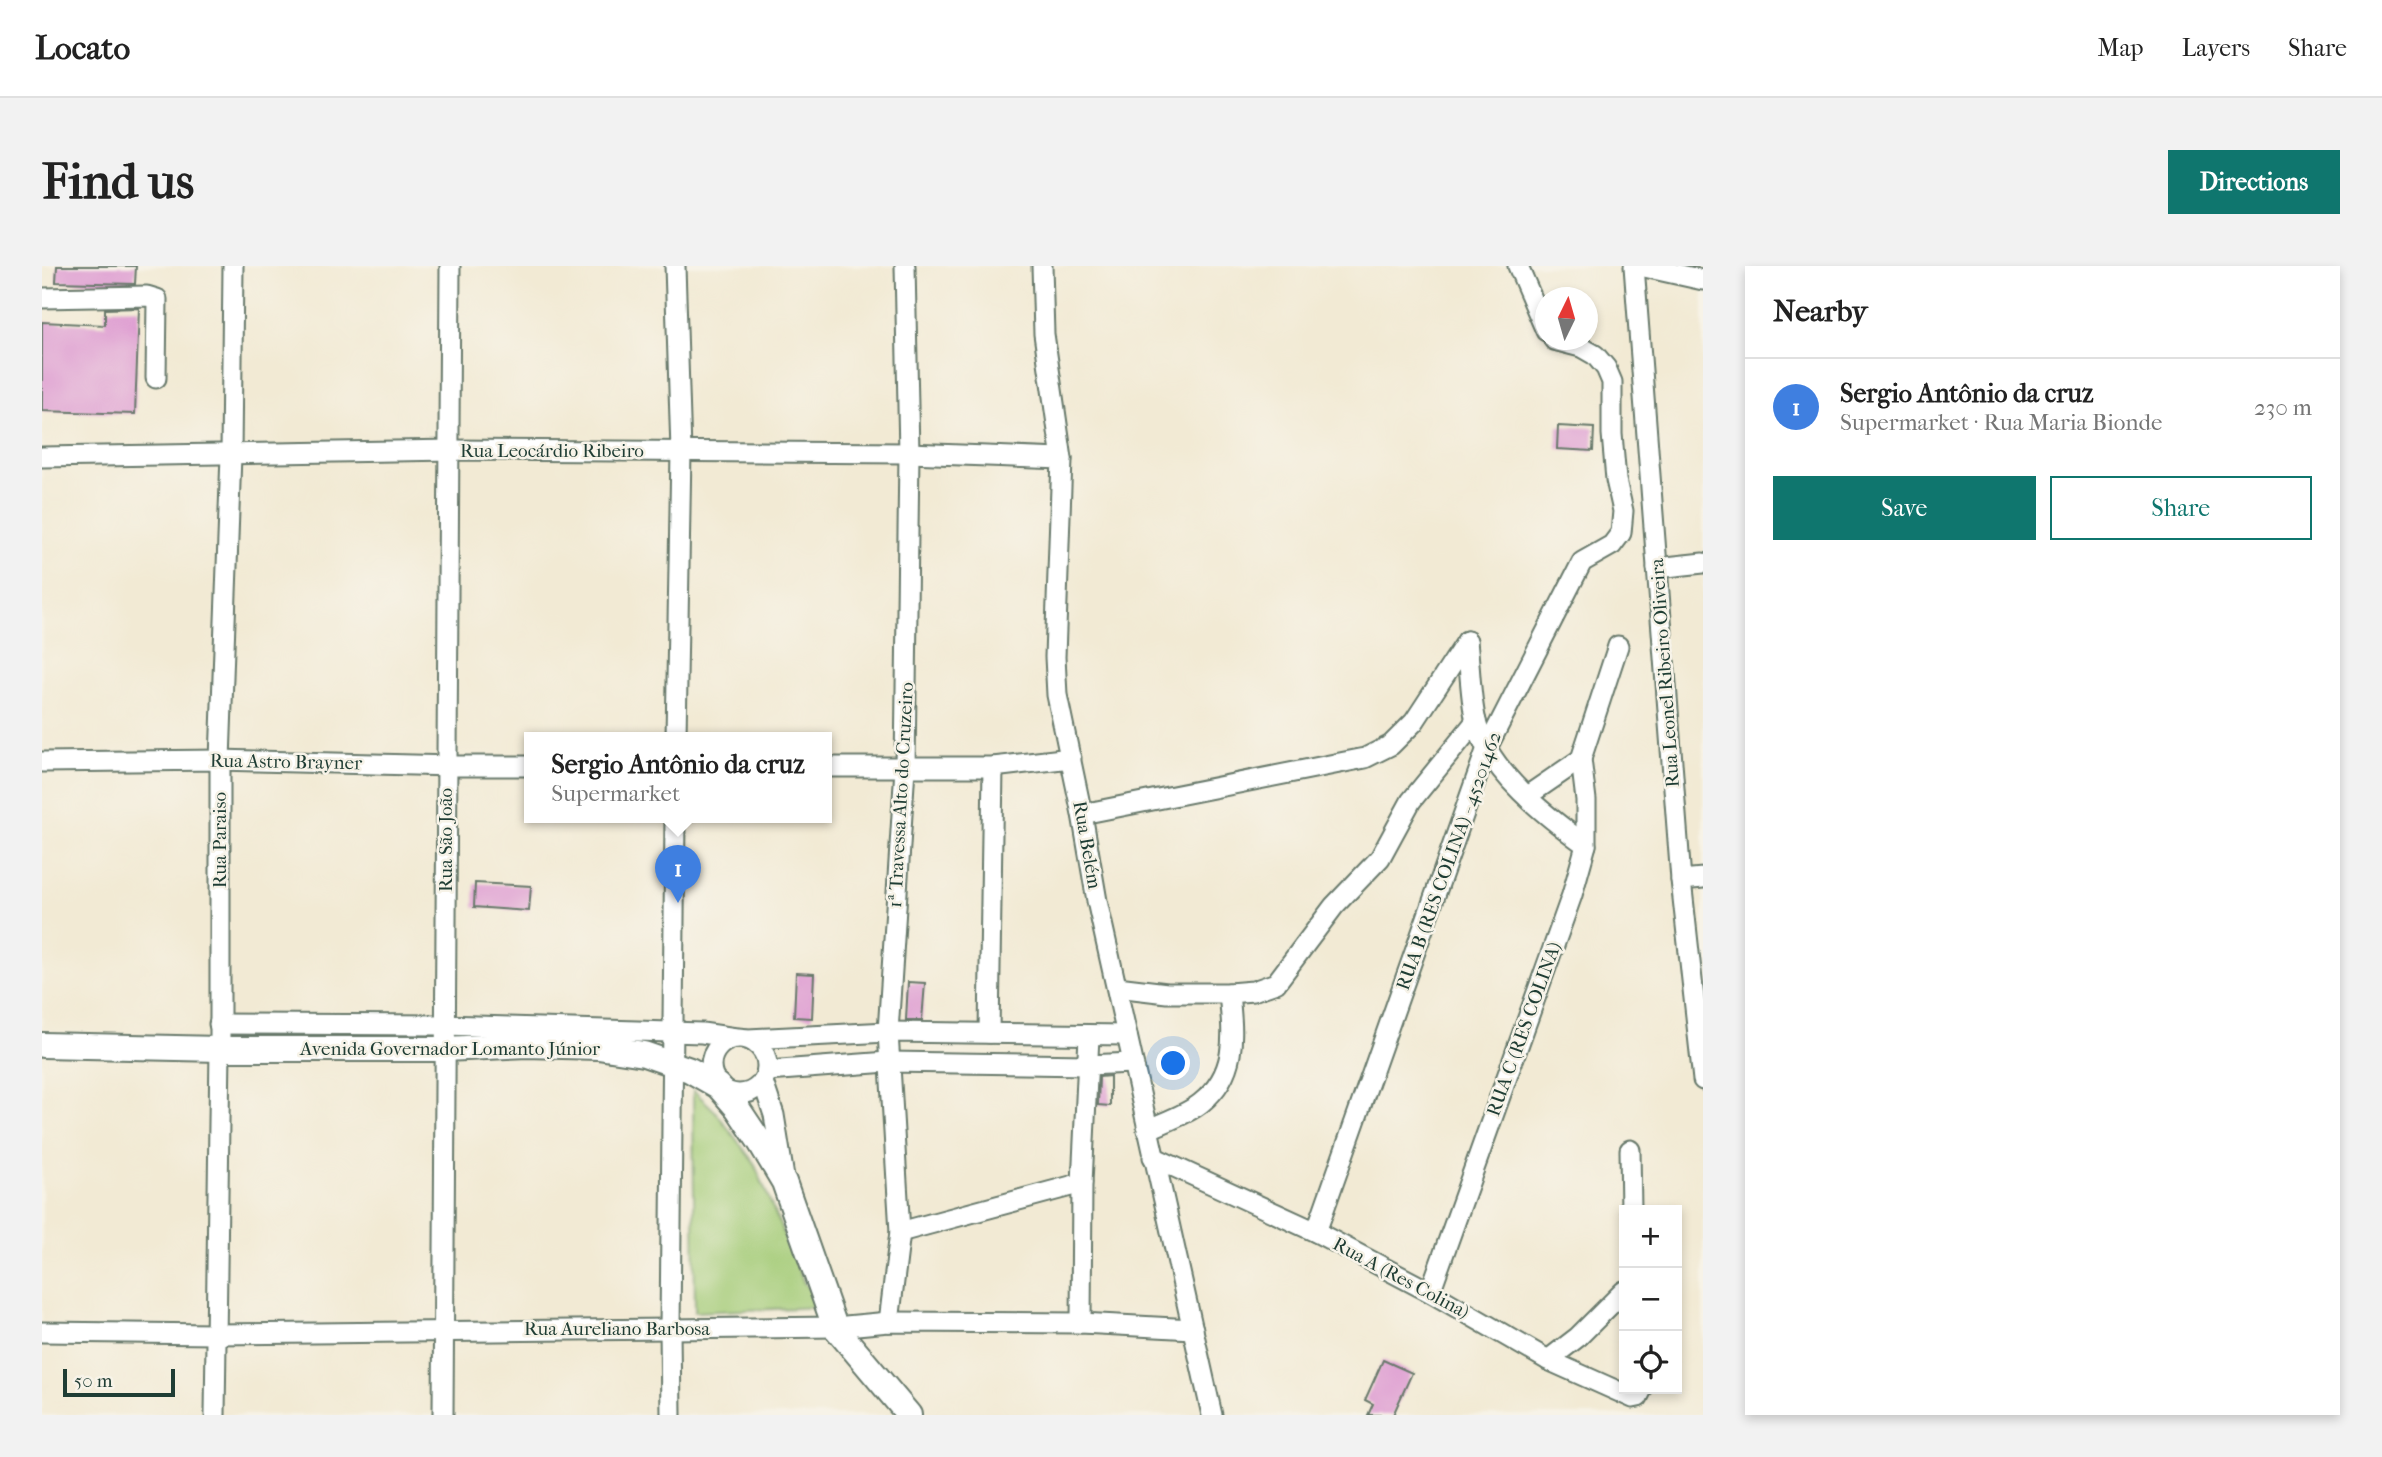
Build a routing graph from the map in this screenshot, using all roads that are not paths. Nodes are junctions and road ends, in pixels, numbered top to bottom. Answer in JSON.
{"nodes":[{"id":1,"x":233,"y":266,"type":"edge"},
{"id":2,"x":450,"y":266,"type":"edge"},
{"id":3,"x":675,"y":266,"type":"edge"},
{"id":4,"x":905,"y":266,"type":"edge"},
{"id":5,"x":1041,"y":266,"type":"edge"},
{"id":6,"x":1518,"y":266,"type":"edge"},
{"id":7,"x":1634,"y":266,"type":"edge"},
{"id":8,"x":1640,"y":266,"type":"edge"},
{"id":9,"x":1703,"y":280,"type":"edge"},
{"id":10,"x":42,"y":298,"type":"edge"},
{"id":11,"x":1535,"y":307,"type":"edge"},
{"id":12,"x":1586,"y":350,"type":"edge"},
{"id":13,"x":156,"y":378,"type":"dead end"},
{"id":14,"x":449,"y":450,"type":"junction"},
{"id":15,"x":681,"y":451,"type":"junction"},
{"id":16,"x":909,"y":453,"type":"junction"},
{"id":17,"x":231,"y":455,"type":"junction"},
{"id":18,"x":42,"y":457,"type":"edge"},
{"id":19,"x":1062,"y":459,"type":"junction"},
{"id":20,"x":1703,"y":563,"type":"edge"},
{"id":21,"x":1657,"y":568,"type":"junction"},
{"id":22,"x":1618,"y":646,"type":"dead end"},
{"id":23,"x":1476,"y":722,"type":"junction"},
{"id":24,"x":676,"y":732,"type":"edge"},
{"id":25,"x":1487,"y":747,"type":"junction"},
{"id":26,"x":1071,"y":758,"type":"junction"},
{"id":27,"x":1581,"y":759,"type":"junction"},
{"id":28,"x":220,"y":760,"type":"junction"},
{"id":29,"x":42,"y":762,"type":"edge"},
{"id":30,"x":447,"y":766,"type":"junction"},
{"id":31,"x":524,"y":766,"type":"edge"},
{"id":32,"x":832,"y":767,"type":"edge"},
{"id":33,"x":993,"y":767,"type":"junction"},
{"id":34,"x":905,"y":768,"type":"junction"},
{"id":35,"x":1527,"y":796,"type":"junction"},
{"id":36,"x":1082,"y":814,"type":"junction"},
{"id":37,"x":675,"y":823,"type":"edge"},
{"id":38,"x":1586,"y":845,"type":"junction"},
{"id":39,"x":1703,"y":878,"type":"edge"},
{"id":40,"x":1681,"y":880,"type":"junction"},
{"id":41,"x":1117,"y":987,"type":"junction"},
{"id":42,"x":1229,"y":993,"type":"junction"},
{"id":43,"x":219,"y":1024,"type":"junction"},
{"id":44,"x":888,"y":1032,"type":"junction"},
{"id":45,"x":989,"y":1032,"type":"junction"},
{"id":46,"x":673,"y":1034,"type":"junction"},
{"id":47,"x":1127,"y":1035,"type":"junction"},
{"id":48,"x":1089,"y":1036,"type":"junction"},
{"id":49,"x":445,"y":1037,"type":"junction"},
{"id":50,"x":742,"y":1039,"type":"junction"},
{"id":51,"x":42,"y":1045,"type":"edge"},
{"id":52,"x":220,"y":1049,"type":"junction"},
{"id":53,"x":888,"y":1062,"type":"junction"},
{"id":54,"x":1133,"y":1063,"type":"junction"},
{"id":55,"x":672,"y":1064,"type":"junction"},
{"id":56,"x":1087,"y":1065,"type":"junction"},
{"id":57,"x":765,"y":1076,"type":"junction"},
{"id":58,"x":1703,"y":1080,"type":"edge"},
{"id":59,"x":718,"y":1086,"type":"junction"},
{"id":60,"x":1147,"y":1130,"type":"junction"},
{"id":61,"x":1630,"y":1150,"type":"dead end"},
{"id":62,"x":1153,"y":1157,"type":"junction"},
{"id":63,"x":784,"y":1182,"type":"junction"},
{"id":64,"x":1082,"y":1183,"type":"junction"},
{"id":65,"x":1631,"y":1205,"type":"edge"},
{"id":66,"x":900,"y":1232,"type":"junction"},
{"id":67,"x":1315,"y":1233,"type":"junction"},
{"id":68,"x":1430,"y":1292,"type":"junction"},
{"id":69,"x":1619,"y":1297,"type":"edge"},
{"id":70,"x":889,"y":1322,"type":"junction"},
{"id":71,"x":1081,"y":1324,"type":"junction"},
{"id":72,"x":835,"y":1327,"type":"junction"},
{"id":73,"x":670,"y":1329,"type":"junction"},
{"id":74,"x":1193,"y":1329,"type":"junction"},
{"id":75,"x":443,"y":1331,"type":"junction"},
{"id":76,"x":42,"y":1332,"type":"edge"},
{"id":77,"x":215,"y":1334,"type":"junction"},
{"id":78,"x":1548,"y":1360,"type":"junction"},
{"id":79,"x":1619,"y":1392,"type":"edge"},
{"id":80,"x":1624,"y":1394,"type":"edge"},
{"id":81,"x":1640,"y":1394,"type":"edge"},
{"id":82,"x":904,"y":1412,"type":"edge"},
{"id":83,"x":215,"y":1415,"type":"edge"},
{"id":84,"x":443,"y":1415,"type":"edge"},
{"id":85,"x":671,"y":1415,"type":"edge"},
{"id":86,"x":1212,"y":1415,"type":"edge"}],
"edges":[{"from":1,"to":17,"type":"street","name":"Rua Paraiso"},
{"from":2,"to":14,"type":"street","name":"Rua São João"},
{"from":3,"to":15,"type":"street"},
{"from":4,"to":16,"type":"street","name":"1ª Travessa Alto do Cruzeiro"},
{"from":5,"to":19,"type":"street","name":"Rua Belém"},
{"from":6,"to":11,"type":"street"},
{"from":7,"to":21,"type":"street","name":"Rua Leonel Ribeiro Oliveira"},
{"from":8,"to":9,"type":"street"},
{"from":10,"to":13,"type":"street"},
{"from":12,"to":25,"type":"street","name":"RUA B (RES COLINA) - 45201462"},
{"from":14,"to":15,"type":"street","name":"Rua Leocárdio Ribeiro"},
{"from":14,"to":17,"type":"street","name":"Rua Leocárdio Ribeiro"},
{"from":14,"to":30,"type":"street","name":"Rua São João"},
{"from":15,"to":16,"type":"street","name":"Rua Leocárdio Ribeiro"},
{"from":15,"to":24,"type":"street"},
{"from":16,"to":19,"type":"street","name":"Rua Leocárdio Ribeiro"},
{"from":16,"to":34,"type":"street","name":"1ª Travessa Alto do Cruzeiro"},
{"from":17,"to":18,"type":"street","name":"Rua Leocárdio Ribeiro"},
{"from":17,"to":28,"type":"street","name":"Rua Paraiso"},
{"from":19,"to":26,"type":"street","name":"Rua Belém"},
{"from":20,"to":21,"type":"street"},
{"from":21,"to":40,"type":"street","name":"Rua Leonel Ribeiro Oliveira"},
{"from":22,"to":27,"type":"street"},
{"from":23,"to":25,"type":"street"},
{"from":23,"to":36,"type":"street"},
{"from":23,"to":42,"type":"street"},
{"from":25,"to":35,"type":"street"},
{"from":25,"to":67,"type":"street","name":"RUA B (RES COLINA) - 45201462"},
{"from":26,"to":33,"type":"street"},
{"from":26,"to":36,"type":"street","name":"Rua Belém"},
{"from":27,"to":35,"type":"street"},
{"from":27,"to":38,"type":"street","name":"RUA C (RES COLINA)"},
{"from":28,"to":29,"type":"street","name":"Rua Astro Brayner"},
{"from":28,"to":30,"type":"street","name":"Rua Astro Brayner"},
{"from":28,"to":43,"type":"street","name":"Rua Paraiso"},
{"from":30,"to":31,"type":"street","name":"Rua Astro Brayner"},
{"from":30,"to":49,"type":"street","name":"Rua São João"},
{"from":32,"to":34,"type":"street"},
{"from":33,"to":34,"type":"street"},
{"from":33,"to":45,"type":"street"},
{"from":34,"to":44,"type":"street","name":"1ª Travessa Alto do Cruzeiro"},
{"from":35,"to":38,"type":"street"},
{"from":36,"to":41,"type":"street","name":"Rua Belém"},
{"from":37,"to":46,"type":"street"},
{"from":38,"to":68,"type":"street","name":"RUA C (RES COLINA)"},
{"from":39,"to":40,"type":"street"},
{"from":40,"to":58,"type":"street","name":"Rua Leonel Ribeiro Oliveira"},
{"from":41,"to":42,"type":"street"},
{"from":41,"to":47,"type":"street","name":"Rua Belém"},
{"from":42,"to":60,"type":"street"},
{"from":43,"to":49,"type":"street"},
{"from":43,"to":52,"type":"street","name":"Rua Paraiso"},
{"from":44,"to":45,"type":"street"},
{"from":44,"to":50,"type":"street"},
{"from":44,"to":53,"type":"street","name":"1ª Travessa Alto do Cruzeiro"},
{"from":45,"to":48,"type":"street"},
{"from":46,"to":49,"type":"street"},
{"from":46,"to":50,"type":"street"},
{"from":46,"to":55,"type":"street"},
{"from":47,"to":48,"type":"street"},
{"from":47,"to":54,"type":"street","name":"Rua Belém"},
{"from":48,"to":56,"type":"street"},
{"from":49,"to":52,"type":"main road","name":"Avenida Governador Lomanto Júnior"},
{"from":49,"to":55,"type":"main road","name":"Avenida Governador Lomanto Júnior"},
{"from":49,"to":75,"type":"street","name":"Rua São João"},
{"from":50,"to":57,"type":"street"},
{"from":50,"to":59,"type":"street"},
{"from":51,"to":52,"type":"main road","name":"Avenida Governador Lomanto Júnior"},
{"from":52,"to":77,"type":"street","name":"Rua Paraiso"},
{"from":53,"to":56,"type":"street"},
{"from":53,"to":57,"type":"street"},
{"from":53,"to":66,"type":"street","name":"1ª Travessa Alto do Cruzeiro"},
{"from":54,"to":56,"type":"street"},
{"from":54,"to":60,"type":"street","name":"Rua Belém"},
{"from":55,"to":59,"type":"main road","name":"Avenida Governador Lomanto Júnior"},
{"from":55,"to":73,"type":"street"},
{"from":56,"to":64,"type":"street"},
{"from":57,"to":59,"type":"street"},
{"from":57,"to":63,"type":"street"},
{"from":59,"to":63,"type":"main road","name":"Avenida Governador Lomanto Júnior"},
{"from":60,"to":62,"type":"street","name":"Rua Belém"},
{"from":61,"to":65,"type":"street"},
{"from":62,"to":67,"type":"street","name":"Rua A (Res Colina)"},
{"from":62,"to":74,"type":"street","name":"Rua Belém"},
{"from":63,"to":72,"type":"main road","name":"Avenida Governador Lomanto Júnior"},
{"from":64,"to":66,"type":"street"},
{"from":64,"to":71,"type":"street"},
{"from":66,"to":70,"type":"street","name":"1ª Travessa Alto do Cruzeiro"},
{"from":67,"to":68,"type":"street","name":"Rua A (Res Colina)"},
{"from":68,"to":78,"type":"street","name":"Rua A (Res Colina)"},
{"from":69,"to":78,"type":"street"},
{"from":70,"to":71,"type":"street","name":"Rua Aureliano Barbosa"},
{"from":70,"to":72,"type":"street","name":"Rua Aureliano Barbosa"},
{"from":71,"to":74,"type":"street","name":"Rua Aureliano Barbosa"},
{"from":72,"to":73,"type":"street","name":"Rua Aureliano Barbosa"},
{"from":72,"to":82,"type":"main road","name":"Avenida Governador Lomanto Júnior"},
{"from":73,"to":75,"type":"street","name":"Rua Aureliano Barbosa"},
{"from":73,"to":85,"type":"street"},
{"from":74,"to":86,"type":"street","name":"Rua Belém"},
{"from":75,"to":77,"type":"street","name":"Rua Aureliano Barbosa"},
{"from":75,"to":84,"type":"street","name":"Rua São João"},
{"from":76,"to":77,"type":"street","name":"Rua Aureliano Barbosa"},
{"from":77,"to":83,"type":"street","name":"Rua Paraiso"},
{"from":78,"to":79,"type":"street","name":"Rua A (Res Colina)"},
{"from":80,"to":81,"type":"street","name":"Rua A (Res Colina)"}]}
